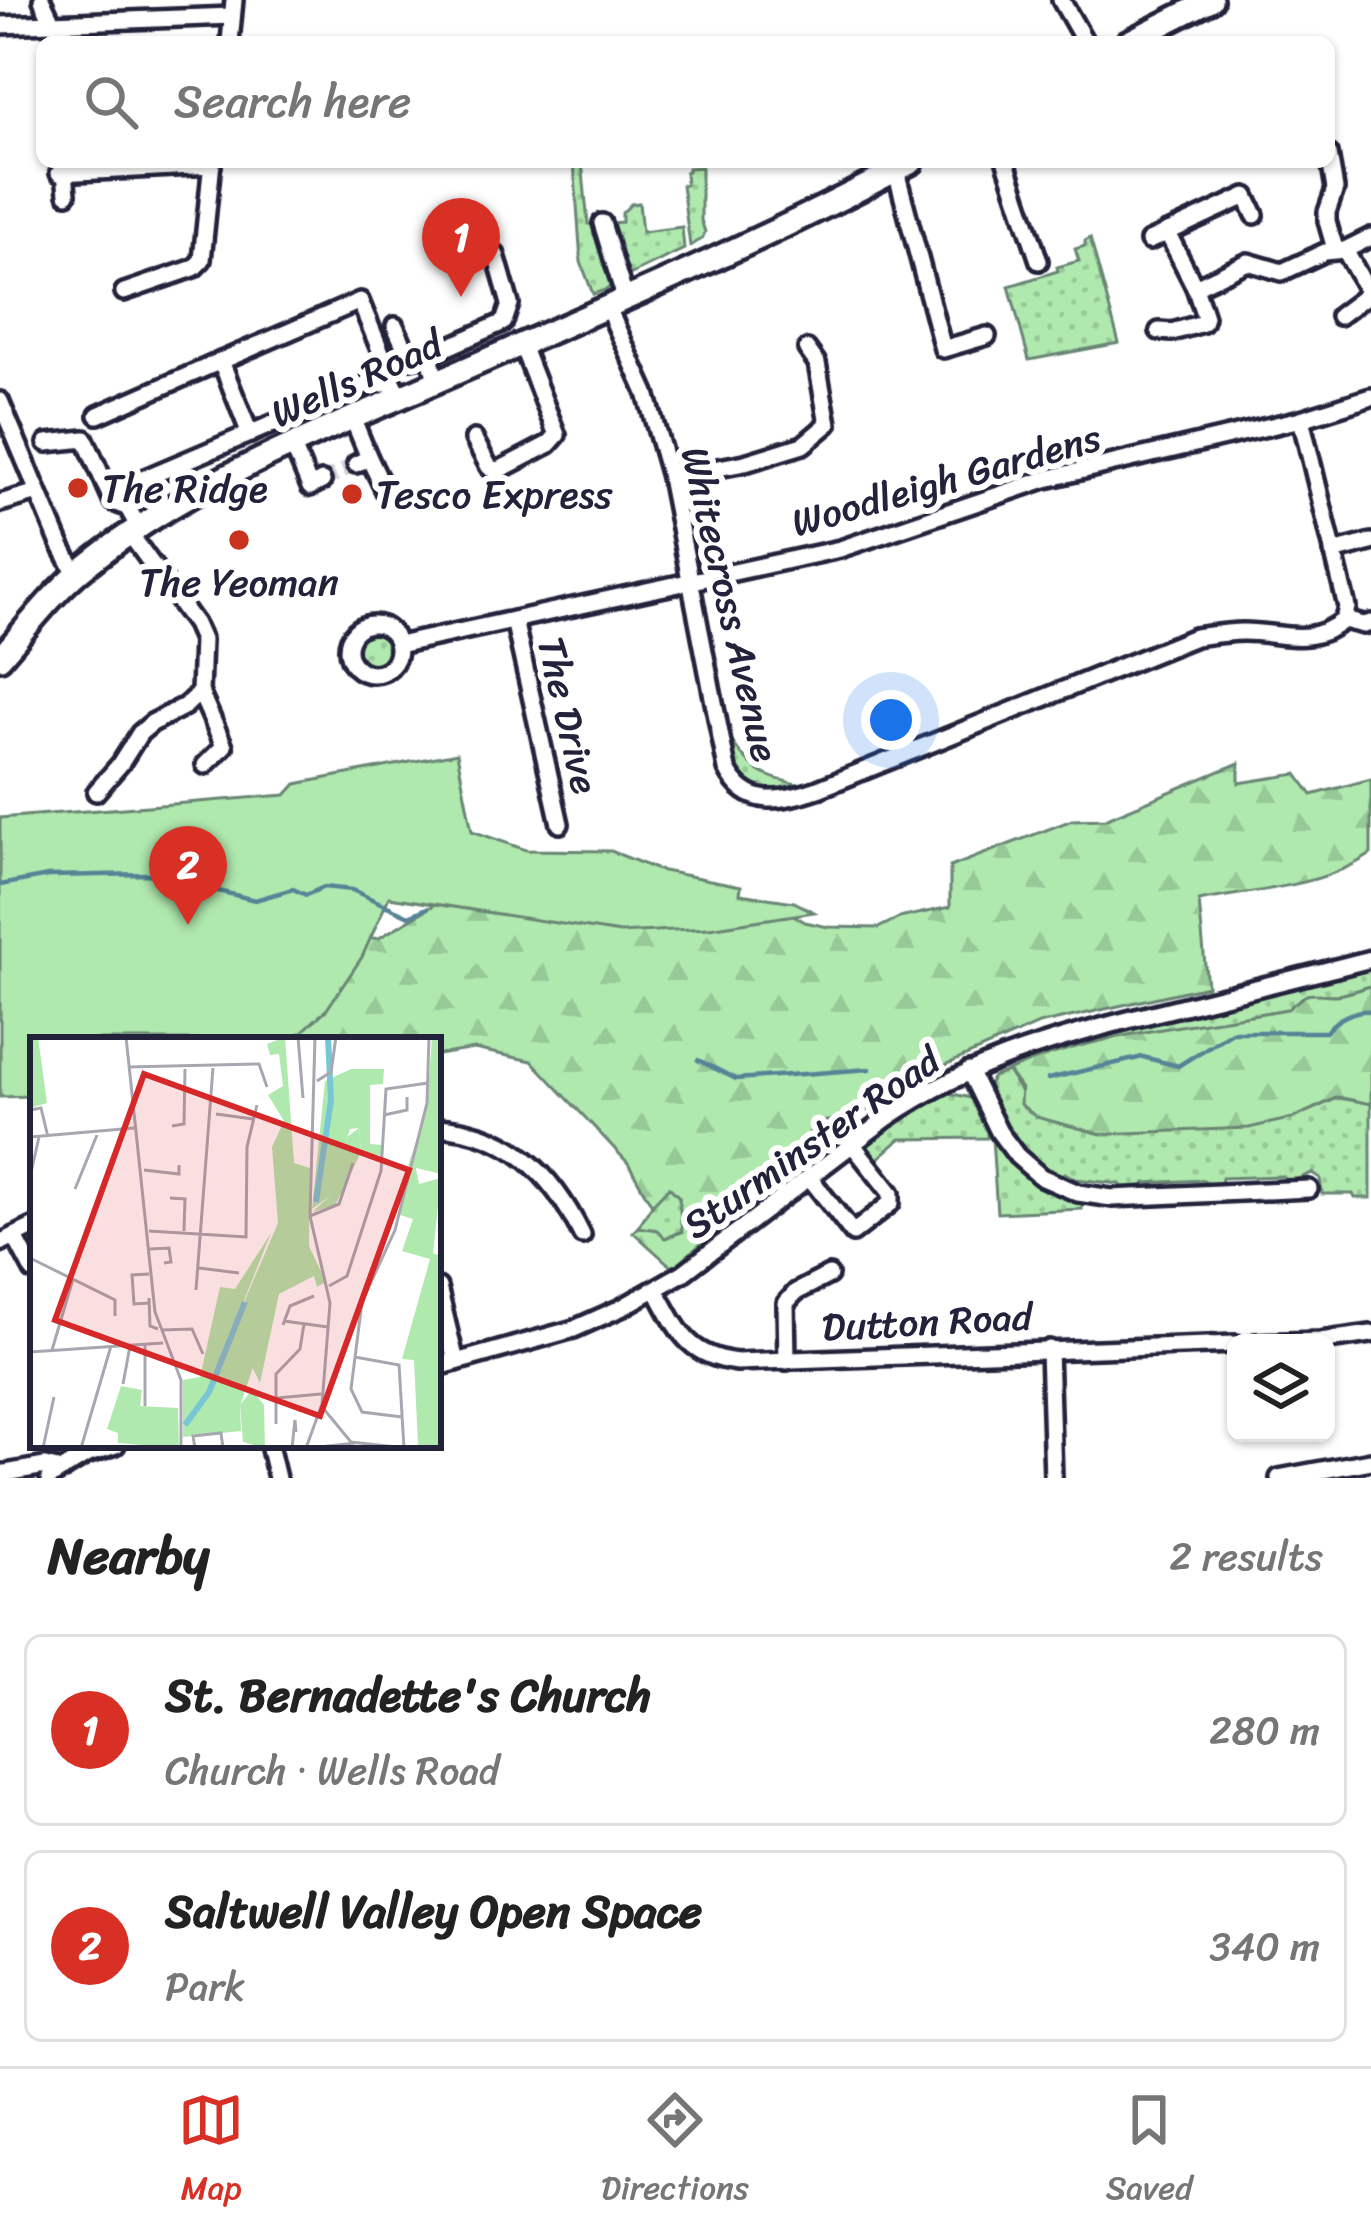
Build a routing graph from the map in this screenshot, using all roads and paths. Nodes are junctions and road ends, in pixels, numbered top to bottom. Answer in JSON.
{"nodes":[{"id":1,"x":42,"y":0,"type":"edge"},
{"id":2,"x":1060,"y":0,"type":"edge"},
{"id":3,"x":1211,"y":0,"type":"edge"},
{"id":4,"x":233,"y":8,"type":"edge"},
{"id":5,"x":53,"y":24,"type":"junction"},
{"id":6,"x":0,"y":25,"type":"edge"},
{"id":7,"x":1081,"y":36,"type":"edge"},
{"id":8,"x":1140,"y":36,"type":"edge"},
{"id":9,"x":137,"y":168,"type":"edge"},
{"id":10,"x":212,"y":168,"type":"edge"},
{"id":11,"x":900,"y":168,"type":"edge"},
{"id":12,"x":904,"y":168,"type":"edge"},
{"id":13,"x":1008,"y":168,"type":"edge"},
{"id":14,"x":1331,"y":168,"type":"edge"},
{"id":15,"x":67,"y":194,"type":"dead end"},
{"id":16,"x":1255,"y":214,"type":"dead end"},
{"id":17,"x":602,"y":223,"type":"dead end"},
{"id":18,"x":1167,"y":232,"type":"junction"},
{"id":19,"x":1371,"y":237,"type":"edge"},
{"id":20,"x":1149,"y":241,"type":"dead end"},
{"id":21,"x":1340,"y":249,"type":"junction"},
{"id":22,"x":496,"y":255,"type":"dead end"},
{"id":23,"x":1039,"y":261,"type":"dead end"},
{"id":24,"x":1195,"y":287,"type":"junction"},
{"id":25,"x":124,"y":292,"type":"dead end"},
{"id":26,"x":1369,"y":296,"type":"edge"},
{"id":27,"x":616,"y":302,"type":"junction"},
{"id":28,"x":1339,"y":316,"type":"dead end"},
{"id":29,"x":395,"y":326,"type":"dead end"},
{"id":30,"x":1159,"y":331,"type":"dead end"},
{"id":31,"x":987,"y":336,"type":"dead end"},
{"id":32,"x":521,"y":344,"type":"junction"},
{"id":33,"x":807,"y":349,"type":"dead end"},
{"id":34,"x":430,"y":355,"type":"junction"},
{"id":35,"x":220,"y":361,"type":"junction"},
{"id":36,"x":436,"y":382,"type":"junction"},
{"id":37,"x":397,"y":390,"type":"junction"},
{"id":38,"x":1371,"y":397,"type":"edge"},
{"id":39,"x":2,"y":412,"type":"edge"},
{"id":40,"x":98,"y":415,"type":"dead end"},
{"id":41,"x":353,"y":418,"type":"junction"},
{"id":42,"x":1301,"y":419,"type":"junction"},
{"id":43,"x":250,"y":434,"type":"junction"},
{"id":44,"x":474,"y":439,"type":"dead end"},
{"id":45,"x":47,"y":442,"type":"dead end"},
{"id":46,"x":293,"y":446,"type":"junction"},
{"id":47,"x":670,"y":477,"type":"junction"},
{"id":48,"x":322,"y":481,"type":"dead end"},
{"id":49,"x":385,"y":490,"type":"dead end"},
{"id":50,"x":38,"y":492,"type":"junction"},
{"id":51,"x":0,"y":503,"type":"edge"},
{"id":52,"x":133,"y":523,"type":"junction"},
{"id":53,"x":1371,"y":542,"type":"edge"},
{"id":54,"x":1334,"y":552,"type":"junction"},
{"id":55,"x":76,"y":574,"type":"junction"},
{"id":56,"x":688,"y":580,"type":"junction"},
{"id":57,"x":514,"y":620,"type":"junction"},
{"id":58,"x":1344,"y":620,"type":"junction"},
{"id":59,"x":1371,"y":623,"type":"edge"},
{"id":60,"x":398,"y":645,"type":"dead end"},
{"id":61,"x":0,"y":658,"type":"edge"},
{"id":62,"x":200,"y":692,"type":"junction"},
{"id":63,"x":205,"y":765,"type":"dead end"},
{"id":64,"x":96,"y":793,"type":"dead end"},
{"id":65,"x":560,"y":824,"type":"dead end"},
{"id":66,"x":1371,"y":959,"type":"edge"},
{"id":67,"x":969,"y":1071,"type":"junction"},
{"id":68,"x":441,"y":1127,"type":"edge"},
{"id":69,"x":853,"y":1145,"type":"junction"},
{"id":70,"x":810,"y":1178,"type":"junction"},
{"id":71,"x":1309,"y":1189,"type":"dead end"},
{"id":72,"x":582,"y":1235,"type":"dead end"},
{"id":73,"x":8,"y":1240,"type":"edge"},
{"id":74,"x":30,"y":1266,"type":"edge"},
{"id":75,"x":829,"y":1275,"type":"dead end"},
{"id":76,"x":656,"y":1290,"type":"junction"},
{"id":77,"x":441,"y":1300,"type":"edge"},
{"id":78,"x":1371,"y":1334,"type":"edge"},
{"id":79,"x":1335,"y":1339,"type":"edge"},
{"id":80,"x":1227,"y":1344,"type":"edge"},
{"id":81,"x":1049,"y":1349,"type":"junction"},
{"id":82,"x":787,"y":1360,"type":"junction"},
{"id":83,"x":456,"y":1362,"type":"junction"},
{"id":84,"x":441,"y":1366,"type":"edge"},
{"id":85,"x":105,"y":1448,"type":"edge"},
{"id":86,"x":270,"y":1448,"type":"edge"},
{"id":87,"x":1371,"y":1461,"type":"edge"},
{"id":88,"x":0,"y":1474,"type":"edge"},
{"id":89,"x":55,"y":1474,"type":"edge"},
{"id":90,"x":277,"y":1478,"type":"edge"},
{"id":91,"x":1053,"y":1478,"type":"edge"},
{"id":92,"x":1280,"y":1478,"type":"edge"}],
"edges":[{"from":1,"to":5,"type":"street"},
{"from":2,"to":7,"type":"street"},
{"from":3,"to":8,"type":"highway"},
{"from":4,"to":5,"type":"street"},
{"from":5,"to":6,"type":"street"},
{"from":9,"to":15,"type":"street"},
{"from":10,"to":25,"type":"street"},
{"from":11,"to":27,"type":"highway","name":"Wells Road"},
{"from":12,"to":31,"type":"street"},
{"from":13,"to":23,"type":"street"},
{"from":14,"to":21,"type":"street"},
{"from":16,"to":18,"type":"street"},
{"from":17,"to":27,"type":"street","name":"Whitecross Avenue"},
{"from":18,"to":20,"type":"street"},
{"from":18,"to":24,"type":"street"},
{"from":19,"to":21,"type":"street"},
{"from":21,"to":24,"type":"street"},
{"from":21,"to":26,"type":"street"},
{"from":22,"to":34,"type":"street"},
{"from":24,"to":30,"type":"street"},
{"from":26,"to":28,"type":"street"},
{"from":27,"to":32,"type":"highway","name":"Wells Road"},
{"from":27,"to":47,"type":"street","name":"Whitecross Avenue"},
{"from":29,"to":34,"type":"street"},
{"from":32,"to":36,"type":"highway","name":"Wells Road"},
{"from":32,"to":44,"type":"street"},
{"from":33,"to":47,"type":"street"},
{"from":34,"to":36,"type":"street"},
{"from":35,"to":37,"type":"street"},
{"from":35,"to":40,"type":"street"},
{"from":35,"to":43,"type":"street"},
{"from":36,"to":37,"type":"highway","name":"Wells Road"},
{"from":37,"to":41,"type":"highway","name":"Wells Road"},
{"from":37,"to":43,"type":"street"},
{"from":38,"to":42,"type":"street","name":"Woodleigh Gardens"},
{"from":39,"to":50,"type":"street"},
{"from":41,"to":46,"type":"highway","name":"Wells Road"},
{"from":41,"to":49,"type":"street"},
{"from":42,"to":54,"type":"street"},
{"from":42,"to":56,"type":"street","name":"Woodleigh Gardens"},
{"from":43,"to":52,"type":"street"},
{"from":45,"to":52,"type":"street"},
{"from":46,"to":48,"type":"street"},
{"from":46,"to":52,"type":"highway","name":"Wells Road"},
{"from":47,"to":56,"type":"street","name":"Whitecross Avenue"},
{"from":50,"to":51,"type":"street"},
{"from":50,"to":55,"type":"street"},
{"from":52,"to":55,"type":"highway","name":"Wells Road"},
{"from":52,"to":62,"type":"street"},
{"from":53,"to":54,"type":"street"},
{"from":54,"to":58,"type":"street"},
{"from":55,"to":61,"type":"highway","name":"Wells Road"},
{"from":56,"to":57,"type":"street","name":"Woodleigh Gardens"},
{"from":56,"to":58,"type":"street","name":"Whitecross Avenue"},
{"from":57,"to":60,"type":"street","name":"Woodleigh Gardens"},
{"from":57,"to":65,"type":"street","name":"The Drive"},
{"from":58,"to":59,"type":"street"},
{"from":62,"to":63,"type":"street"},
{"from":62,"to":64,"type":"street"},
{"from":66,"to":67,"type":"street","name":"Sturminster Road"},
{"from":67,"to":69,"type":"street","name":"Sturminster Road"},
{"from":67,"to":71,"type":"street"},
{"from":68,"to":72,"type":"street"},
{"from":69,"to":70,"type":"street","name":"Sturminster Road"},
{"from":69,"to":70,"type":"street"},
{"from":70,"to":76,"type":"street","name":"Sturminster Road"},
{"from":73,"to":74,"type":"street"},
{"from":75,"to":82,"type":"street"},
{"from":76,"to":82,"type":"street","name":"Dutton Road"},
{"from":76,"to":83,"type":"street","name":"Sturminster Road"},
{"from":77,"to":83,"type":"street"},
{"from":78,"to":79,"type":"street"},
{"from":80,"to":81,"type":"street","name":"Dutton Road"},
{"from":81,"to":82,"type":"street","name":"Dutton Road"},
{"from":81,"to":91,"type":"street"},
{"from":83,"to":84,"type":"street","name":"Sturminster Road"},
{"from":85,"to":89,"type":"street"},
{"from":86,"to":90,"type":"street"},
{"from":87,"to":92,"type":"street"},
{"from":88,"to":89,"type":"street"}]}
